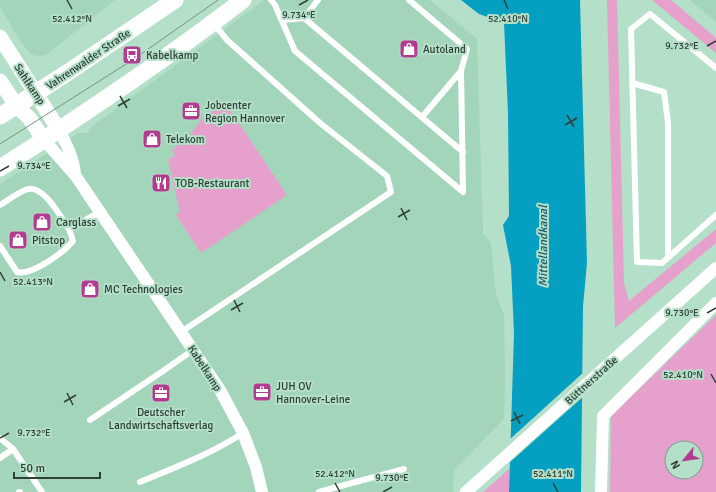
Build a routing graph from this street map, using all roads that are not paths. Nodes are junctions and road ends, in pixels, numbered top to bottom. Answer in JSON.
{"nodes":[{"id":1,"x":175,"y":0,"type":"edge"},
{"id":2,"x":243,"y":0,"type":"edge"},
{"id":3,"x":271,"y":0,"type":"edge"},
{"id":4,"x":318,"y":0,"type":"edge"},
{"id":5,"x":409,"y":0,"type":"edge"},
{"id":6,"x":304,"y":18,"type":"junction"},
{"id":7,"x":282,"y":20,"type":"junction"},
{"id":8,"x":213,"y":23,"type":"junction"},
{"id":9,"x":0,"y":37,"type":"edge"},
{"id":10,"x":716,"y":68,"type":"edge"},
{"id":11,"x":462,"y":71,"type":"junction"},
{"id":12,"x":0,"y":81,"type":"edge"},
{"id":13,"x":632,"y":83,"type":"junction"},
{"id":14,"x":36,"y":93,"type":"junction"},
{"id":15,"x":16,"y":105,"type":"junction"},
{"id":16,"x":0,"y":116,"type":"edge"},
{"id":17,"x":422,"y":117,"type":"junction"},
{"id":18,"x":59,"y":130,"type":"junction"},
{"id":19,"x":44,"y":140,"type":"junction"},
{"id":20,"x":463,"y":152,"type":"junction"},
{"id":21,"x":0,"y":168,"type":"edge"},
{"id":22,"x":75,"y":175,"type":"junction"},
{"id":23,"x":0,"y":205,"type":"edge"},
{"id":24,"x":100,"y":212,"type":"junction"},
{"id":25,"x":716,"y":214,"type":"edge"},
{"id":26,"x":69,"y":229,"type":"junction"},
{"id":27,"x":0,"y":246,"type":"edge"},
{"id":28,"x":668,"y":257,"type":"junction"},
{"id":29,"x":716,"y":268,"type":"edge"},
{"id":30,"x":716,"y":303,"type":"edge"},
{"id":31,"x":181,"y":332,"type":"junction"},
{"id":32,"x":193,"y":350,"type":"junction"},
{"id":33,"x":90,"y":420,"type":"dead end"},
{"id":34,"x":243,"y":433,"type":"junction"},
{"id":35,"x":0,"y":438,"type":"edge"},
{"id":36,"x":13,"y":449,"type":"junction"},
{"id":37,"x":0,"y":458,"type":"edge"},
{"id":38,"x":404,"y":469,"type":"dead end"},
{"id":39,"x":140,"y":482,"type":"dead end"},
{"id":40,"x":42,"y":492,"type":"edge"},
{"id":41,"x":262,"y":492,"type":"edge"},
{"id":42,"x":319,"y":492,"type":"edge"},
{"id":43,"x":466,"y":492,"type":"edge"},
{"id":44,"x":602,"y":492,"type":"edge"}],
"edges":[{"from":1,"to":14,"type":"main road","name":"Vahrenwalder Straße"},
{"from":2,"to":8,"type":"main road"},
{"from":3,"to":7,"type":"lane"},
{"from":4,"to":6,"type":"lane"},
{"from":5,"to":11,"type":"lane"},
{"from":6,"to":7,"type":"lane"},
{"from":6,"to":17,"type":"lane"},
{"from":7,"to":20,"type":"lane"},
{"from":8,"to":18,"type":"main road"},
{"from":8,"to":31,"type":"lane"},
{"from":9,"to":14,"type":"street","name":"Sahlkamp"},
{"from":10,"to":13,"type":"lane"},
{"from":11,"to":17,"type":"lane"},
{"from":11,"to":20,"type":"lane"},
{"from":12,"to":15,"type":"street","name":"Sahlkamp"},
{"from":13,"to":28,"type":"lane"},
{"from":13,"to":28,"type":"lane"},
{"from":14,"to":15,"type":"main road","name":"Vahrenwalder Straße"},
{"from":14,"to":18,"type":"street","name":"Sahlkamp"},
{"from":15,"to":16,"type":"main road","name":"Vahrenwalder Straße"},
{"from":15,"to":19,"type":"street","name":"Sahlkamp"},
{"from":17,"to":20,"type":"lane"},
{"from":18,"to":19,"type":"main road"},
{"from":18,"to":22,"type":"street","name":"Kabelkamp"},
{"from":19,"to":21,"type":"main road"},
{"from":19,"to":22,"type":"street","name":"Kabelkamp"},
{"from":22,"to":24,"type":"street","name":"Kabelkamp"},
{"from":23,"to":26,"type":"lane"},
{"from":24,"to":26,"type":"lane"},
{"from":24,"to":31,"type":"street","name":"Kabelkamp"},
{"from":25,"to":28,"type":"lane"},
{"from":26,"to":27,"type":"lane"},
{"from":29,"to":43,"type":"street","name":"Büttnerstraße"},
{"from":30,"to":44,"type":"street"},
{"from":31,"to":32,"type":"street","name":"Kabelkamp"},
{"from":32,"to":33,"type":"lane"},
{"from":32,"to":34,"type":"street","name":"Kabelkamp"},
{"from":34,"to":39,"type":"lane"},
{"from":34,"to":41,"type":"street","name":"Kabelkamp"},
{"from":35,"to":36,"type":"lane"},
{"from":36,"to":37,"type":"lane"},
{"from":36,"to":40,"type":"lane"},
{"from":38,"to":42,"type":"lane"}]}
